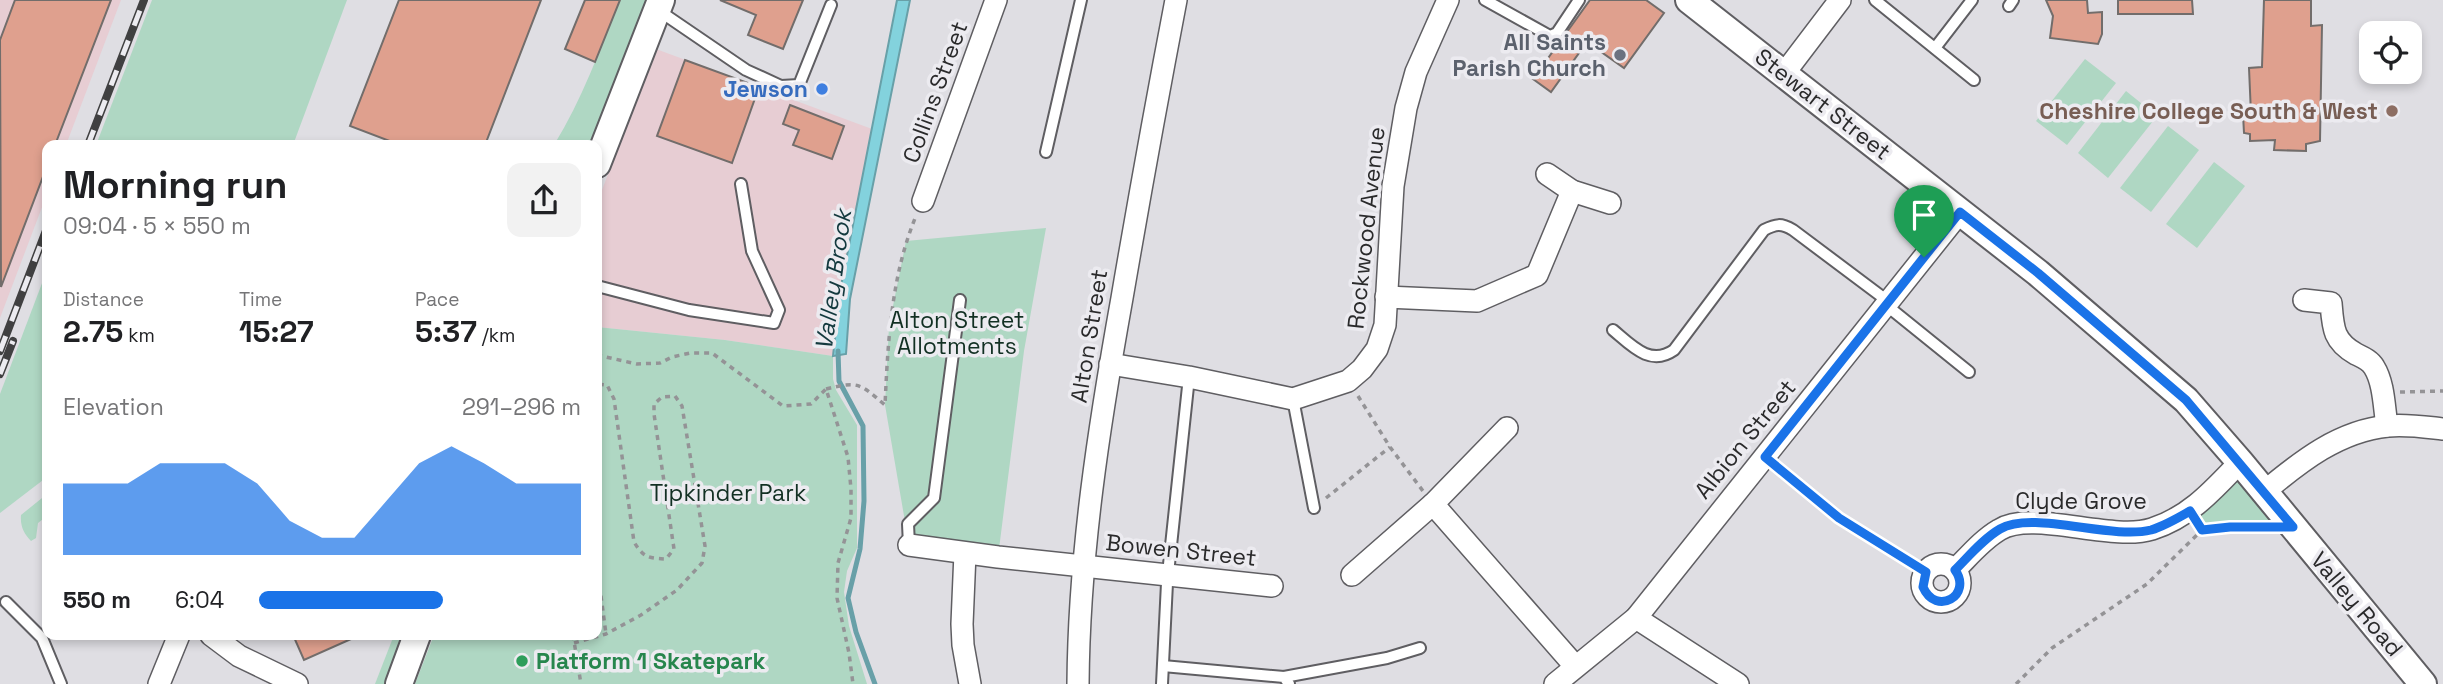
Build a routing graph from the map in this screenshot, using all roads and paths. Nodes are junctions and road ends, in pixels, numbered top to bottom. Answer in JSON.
{"nodes":[{"id":1,"x":996,"y":0,"type":"edge"},
{"id":2,"x":1081,"y":0,"type":"edge"},
{"id":3,"x":1176,"y":0,"type":"edge"},
{"id":4,"x":1448,"y":0,"type":"edge"},
{"id":5,"x":1485,"y":0,"type":"edge"},
{"id":6,"x":1579,"y":0,"type":"edge"},
{"id":7,"x":1689,"y":0,"type":"edge"},
{"id":8,"x":1840,"y":0,"type":"edge"},
{"id":9,"x":1875,"y":0,"type":"edge"},
{"id":10,"x":1972,"y":0,"type":"edge"},
{"id":11,"x":659,"y":5,"type":"edge"},
{"id":12,"x":831,"y":5,"type":"dead end"},
{"id":13,"x":1935,"y":48,"type":"junction"},
{"id":14,"x":1783,"y":75,"type":"junction"},
{"id":15,"x":1974,"y":80,"type":"dead end"},
{"id":16,"x":602,"y":151,"type":"edge"},
{"id":17,"x":1046,"y":152,"type":"dead end"},
{"id":18,"x":1547,"y":174,"type":"dead end"},
{"id":19,"x":741,"y":184,"type":"dead end"},
{"id":20,"x":1572,"y":191,"type":"junction"},
{"id":21,"x":923,"y":201,"type":"joint"},
{"id":22,"x":1610,"y":203,"type":"dead end"},
{"id":23,"x":1960,"y":212,"type":"junction"},
{"id":24,"x":602,"y":287,"type":"edge"},
{"id":25,"x":1386,"y":296,"type":"junction"},
{"id":26,"x":960,"y":300,"type":"dead end"},
{"id":27,"x":2304,"y":300,"type":"dead end"},
{"id":28,"x":1887,"y":304,"type":"junction"},
{"id":29,"x":1613,"y":330,"type":"dead end"},
{"id":30,"x":602,"y":356,"type":"edge"},
{"id":31,"x":1110,"y":364,"type":"junction"},
{"id":32,"x":1969,"y":372,"type":"dead end"},
{"id":33,"x":1189,"y":377,"type":"junction"},
{"id":34,"x":1348,"y":381,"type":"junction"},
{"id":35,"x":602,"y":384,"type":"edge"},
{"id":36,"x":828,"y":388,"type":"junction"},
{"id":37,"x":2443,"y":391,"type":"edge"},
{"id":38,"x":2382,"y":394,"type":"junction"},
{"id":39,"x":1293,"y":400,"type":"junction"},
{"id":40,"x":2387,"y":426,"type":"junction"},
{"id":41,"x":1507,"y":428,"type":"dead end"},
{"id":42,"x":2443,"y":429,"type":"edge"},
{"id":43,"x":1390,"y":447,"type":"junction"},
{"id":44,"x":1765,"y":457,"type":"junction"},
{"id":45,"x":2240,"y":462,"type":"junction"},
{"id":46,"x":2264,"y":492,"type":"junction"},
{"id":47,"x":1433,"y":504,"type":"junction"},
{"id":48,"x":1314,"y":508,"type":"joint"},
{"id":49,"x":2190,"y":511,"type":"junction"},
{"id":50,"x":2293,"y":527,"type":"junction"},
{"id":51,"x":2202,"y":530,"type":"junction"},
{"id":52,"x":909,"y":545,"type":"joint"},
{"id":53,"x":965,"y":553,"type":"junction"},
{"id":54,"x":1084,"y":566,"type":"junction"},
{"id":55,"x":1955,"y":570,"type":"junction"},
{"id":56,"x":1926,"y":572,"type":"junction"},
{"id":57,"x":1168,"y":575,"type":"junction"},
{"id":58,"x":1352,"y":575,"type":"dead end"},
{"id":59,"x":1272,"y":586,"type":"dead end"},
{"id":60,"x":6,"y":602,"type":"dead end"},
{"id":61,"x":602,"y":604,"type":"edge"},
{"id":62,"x":1636,"y":618,"type":"junction"},
{"id":63,"x":606,"y":634,"type":"junction"},
{"id":64,"x":602,"y":635,"type":"edge"},
{"id":65,"x":42,"y":638,"type":"edge"},
{"id":66,"x":43,"y":640,"type":"edge"},
{"id":67,"x":176,"y":640,"type":"edge"},
{"id":68,"x":218,"y":640,"type":"edge"},
{"id":69,"x":415,"y":640,"type":"edge"},
{"id":70,"x":574,"y":640,"type":"edge"},
{"id":71,"x":585,"y":640,"type":"edge"},
{"id":72,"x":575,"y":643,"type":"junction"},
{"id":73,"x":1420,"y":648,"type":"dead end"},
{"id":74,"x":1163,"y":666,"type":"junction"},
{"id":75,"x":1575,"y":666,"type":"junction"},
{"id":76,"x":1287,"y":681,"type":"edge"},
{"id":77,"x":61,"y":684,"type":"edge"},
{"id":78,"x":159,"y":684,"type":"edge"},
{"id":79,"x":297,"y":684,"type":"edge"},
{"id":80,"x":399,"y":684,"type":"edge"},
{"id":81,"x":581,"y":684,"type":"edge"},
{"id":82,"x":853,"y":684,"type":"edge"},
{"id":83,"x":970,"y":684,"type":"edge"},
{"id":84,"x":1077,"y":684,"type":"edge"},
{"id":85,"x":1162,"y":684,"type":"edge"},
{"id":86,"x":1555,"y":684,"type":"edge"},
{"id":87,"x":1738,"y":684,"type":"edge"},
{"id":88,"x":2016,"y":684,"type":"edge"},
{"id":89,"x":2423,"y":684,"type":"edge"}],
"edges":[{"from":1,"to":21,"type":"street","name":"Collins Street"},
{"from":2,"to":17,"type":"lane"},
{"from":3,"to":31,"type":"street","name":"Alton Street"},
{"from":4,"to":25,"type":"street","name":"Rockwood Avenue"},
{"from":5,"to":6,"type":"lane"},
{"from":7,"to":14,"type":"street","name":"Stewart Street"},
{"from":8,"to":14,"type":"street"},
{"from":9,"to":13,"type":"lane"},
{"from":10,"to":13,"type":"lane"},
{"from":11,"to":12,"type":"lane"},
{"from":11,"to":16,"type":"street"},
{"from":13,"to":15,"type":"lane"},
{"from":14,"to":23,"type":"street","name":"Stewart Street"},
{"from":18,"to":20,"type":"street"},
{"from":19,"to":24,"type":"lane"},
{"from":20,"to":22,"type":"street"},
{"from":20,"to":25,"type":"street"},
{"from":21,"to":36,"type":"path"},
{"from":23,"to":28,"type":"street","name":"Albion Street"},
{"from":23,"to":45,"type":"street","name":"Stewart Street"},
{"from":25,"to":34,"type":"street","name":"Rockwood Avenue"},
{"from":26,"to":52,"type":"lane"},
{"from":27,"to":38,"type":"street"},
{"from":28,"to":29,"type":"lane"},
{"from":28,"to":32,"type":"lane"},
{"from":28,"to":44,"type":"street","name":"Albion Street"},
{"from":30,"to":36,"type":"path"},
{"from":31,"to":33,"type":"street"},
{"from":31,"to":54,"type":"street","name":"Alton Street"},
{"from":33,"to":39,"type":"street"},
{"from":33,"to":57,"type":"lane"},
{"from":34,"to":39,"type":"street","name":"Rockwood Avenue"},
{"from":34,"to":43,"type":"path"},
{"from":35,"to":63,"type":"path"},
{"from":36,"to":82,"type":"path"},
{"from":37,"to":38,"type":"path"},
{"from":38,"to":40,"type":"street"},
{"from":39,"to":48,"type":"lane"},
{"from":40,"to":42,"type":"street"},
{"from":40,"to":46,"type":"street"},
{"from":41,"to":47,"type":"street"},
{"from":43,"to":47,"type":"path"},
{"from":43,"to":48,"type":"path"},
{"from":44,"to":56,"type":"path"},
{"from":44,"to":62,"type":"street","name":"Albion Street"},
{"from":45,"to":46,"type":"street","name":"Stewart Street"},
{"from":45,"to":49,"type":"street","name":"Clyde Grove"},
{"from":46,"to":50,"type":"street","name":"Valley Road"},
{"from":47,"to":58,"type":"street"},
{"from":47,"to":75,"type":"street"},
{"from":49,"to":51,"type":"path"},
{"from":49,"to":55,"type":"street","name":"Clyde Grove"},
{"from":50,"to":51,"type":"path"},
{"from":50,"to":89,"type":"street","name":"Valley Road"},
{"from":51,"to":88,"type":"path"},
{"from":52,"to":53,"type":"street","name":"Bowen Street"},
{"from":53,"to":54,"type":"street","name":"Bowen Street"},
{"from":53,"to":83,"type":"street"},
{"from":54,"to":57,"type":"street","name":"Bowen Street"},
{"from":54,"to":84,"type":"street","name":"Alton Street"},
{"from":55,"to":56,"type":"street"},
{"from":55,"to":56,"type":"street"},
{"from":57,"to":59,"type":"street","name":"Bowen Street"},
{"from":57,"to":74,"type":"lane"},
{"from":60,"to":65,"type":"lane"},
{"from":61,"to":63,"type":"path"},
{"from":62,"to":75,"type":"street","name":"Albion Street"},
{"from":62,"to":87,"type":"street"},
{"from":63,"to":64,"type":"path"},
{"from":66,"to":77,"type":"lane"},
{"from":67,"to":78,"type":"street"},
{"from":68,"to":79,"type":"street"},
{"from":69,"to":80,"type":"street"},
{"from":70,"to":72,"type":"path"},
{"from":71,"to":72,"type":"path"},
{"from":72,"to":81,"type":"path"},
{"from":73,"to":76,"type":"lane"},
{"from":74,"to":76,"type":"lane"},
{"from":74,"to":85,"type":"lane"},
{"from":75,"to":86,"type":"street","name":"Albion Street"}]}
